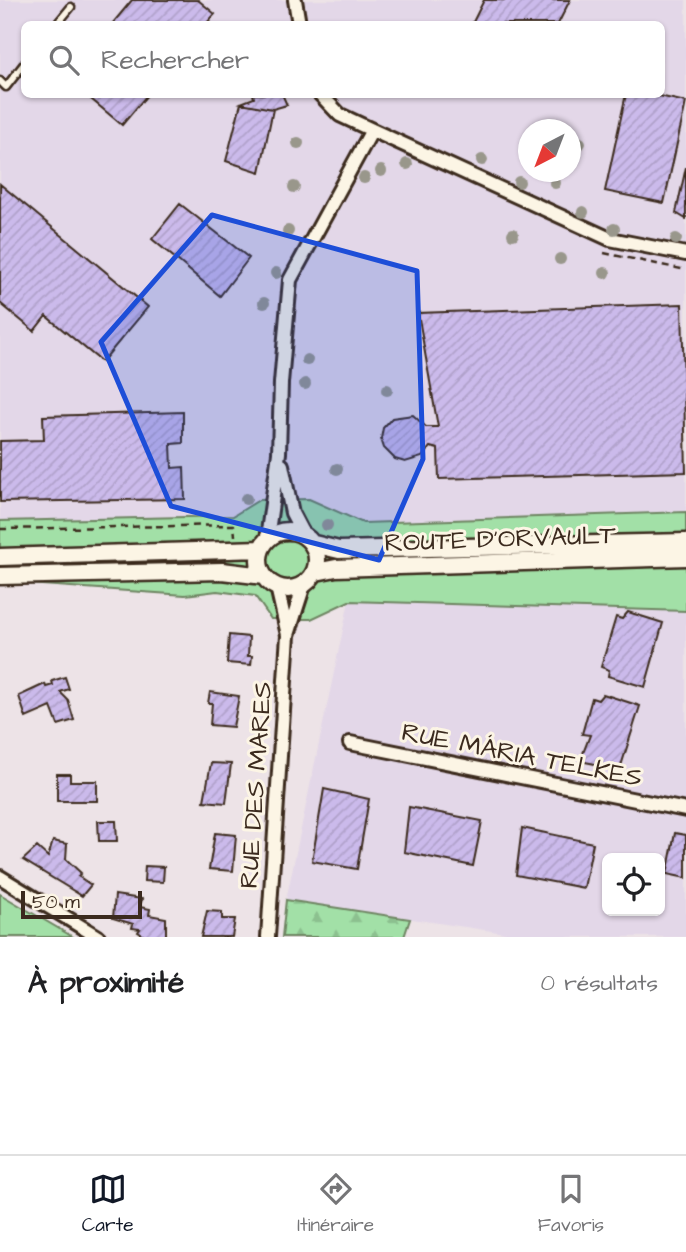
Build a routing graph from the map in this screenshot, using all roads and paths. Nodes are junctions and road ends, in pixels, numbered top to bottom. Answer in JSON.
{"nodes":[{"id":1,"x":295,"y":0,"type":"edge"},
{"id":2,"x":71,"y":8,"type":"dead end"},
{"id":3,"x":60,"y":21,"type":"edge"},
{"id":4,"x":298,"y":21,"type":"edge"},
{"id":5,"x":21,"y":69,"type":"edge"},
{"id":6,"x":0,"y":81,"type":"edge"},
{"id":7,"x":324,"y":98,"type":"edge"},
{"id":8,"x":372,"y":130,"type":"junction"},
{"id":9,"x":686,"y":254,"type":"edge"},
{"id":10,"x":279,"y":453,"type":"junction"},
{"id":11,"x":0,"y":529,"type":"edge"},
{"id":12,"x":309,"y":539,"type":"junction"},
{"id":13,"x":686,"y":542,"type":"edge"},
{"id":14,"x":264,"y":544,"type":"junction"},
{"id":15,"x":237,"y":550,"type":"junction"},
{"id":16,"x":0,"y":557,"type":"edge"},
{"id":17,"x":686,"y":557,"type":"edge"},
{"id":18,"x":316,"y":572,"type":"junction"},
{"id":19,"x":0,"y":576,"type":"edge"},
{"id":20,"x":264,"y":576,"type":"junction"},
{"id":21,"x":304,"y":585,"type":"junction"},
{"id":22,"x":277,"y":587,"type":"junction"},
{"id":23,"x":288,"y":635,"type":"junction"},
{"id":24,"x":350,"y":743,"type":"dead end"},
{"id":25,"x":686,"y":810,"type":"edge"},
{"id":26,"x":0,"y":877,"type":"edge"},
{"id":27,"x":98,"y":937,"type":"edge"},
{"id":28,"x":268,"y":937,"type":"edge"}],
"edges":[{"from":1,"to":4,"type":"street"},
{"from":2,"to":3,"type":"lane"},
{"from":5,"to":6,"type":"lane"},
{"from":7,"to":8,"type":"street"},
{"from":8,"to":9,"type":"street"},
{"from":8,"to":10,"type":"street"},
{"from":10,"to":12,"type":"street"},
{"from":10,"to":14,"type":"street"},
{"from":11,"to":15,"type":"path"},
{"from":12,"to":13,"type":"street"},
{"from":12,"to":14,"type":"street"},
{"from":12,"to":18,"type":"street"},
{"from":14,"to":15,"type":"street"},
{"from":14,"to":20,"type":"street"},
{"from":15,"to":16,"type":"street"},
{"from":17,"to":18,"type":"street","name":"ROUTE D'ORVAULT"},
{"from":18,"to":21,"type":"street"},
{"from":19,"to":20,"type":"street"},
{"from":20,"to":22,"type":"street"},
{"from":21,"to":22,"type":"street"},
{"from":21,"to":23,"type":"street","name":"RUE DES MARES"},
{"from":22,"to":23,"type":"street","name":"RUE DES MARES"},
{"from":23,"to":28,"type":"street","name":"RUE DES MARES"},
{"from":24,"to":25,"type":"street","name":"RUE MÁRIA TELKES"},
{"from":26,"to":27,"type":"street"}]}
